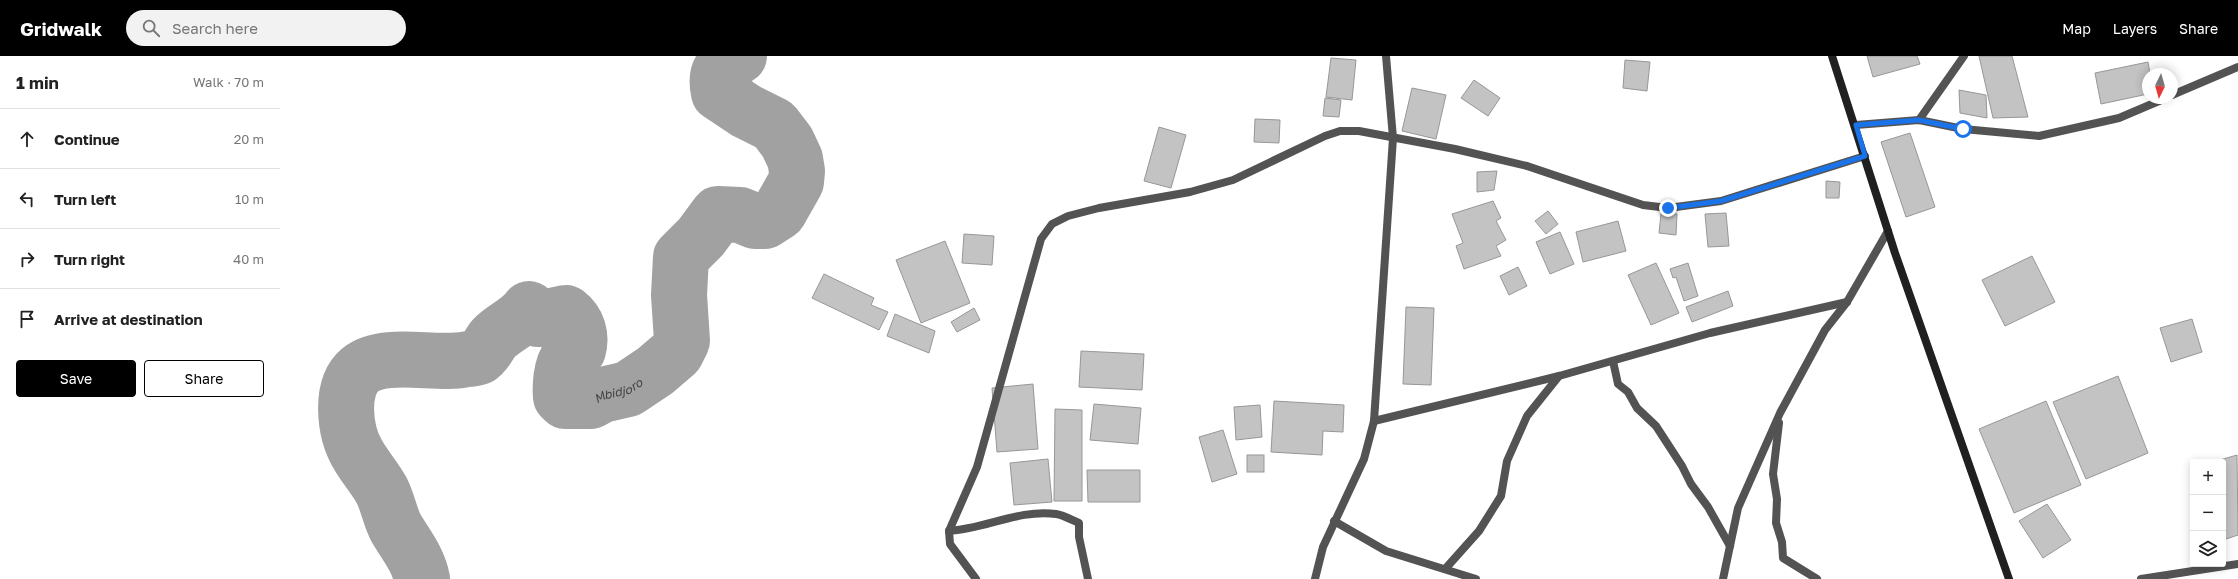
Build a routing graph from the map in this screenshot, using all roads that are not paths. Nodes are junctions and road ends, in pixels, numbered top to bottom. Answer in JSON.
{"nodes":[{"id":1,"x":1386,"y":56,"type":"edge"},
{"id":2,"x":1832,"y":56,"type":"edge"},
{"id":3,"x":1964,"y":56,"type":"edge"},
{"id":4,"x":2238,"y":67,"type":"edge"},
{"id":5,"x":2178,"y":92,"type":"edge"},
{"id":6,"x":2152,"y":104,"type":"edge"},
{"id":7,"x":1919,"y":120,"type":"junction"},
{"id":8,"x":1856,"y":125,"type":"junction"},
{"id":9,"x":1393,"y":138,"type":"junction"},
{"id":10,"x":1865,"y":156,"type":"junction"},
{"id":11,"x":1888,"y":231,"type":"junction"},
{"id":12,"x":1847,"y":302,"type":"junction"},
{"id":13,"x":1613,"y":361,"type":"junction"},
{"id":14,"x":1559,"y":376,"type":"junction"},
{"id":15,"x":1780,"y":413,"type":"junction"},
{"id":16,"x":1374,"y":422,"type":"junction"},
{"id":17,"x":1334,"y":521,"type":"junction"},
{"id":18,"x":949,"y":531,"type":"junction"},
{"id":19,"x":1730,"y":546,"type":"junction"},
{"id":20,"x":2238,"y":564,"type":"edge"},
{"id":21,"x":1446,"y":568,"type":"junction"},
{"id":22,"x":2007,"y":578,"type":"edge"},
{"id":23,"x":976,"y":579,"type":"edge"},
{"id":24,"x":1088,"y":579,"type":"edge"},
{"id":25,"x":1315,"y":579,"type":"edge"},
{"id":26,"x":1476,"y":579,"type":"edge"},
{"id":27,"x":1723,"y":579,"type":"edge"},
{"id":28,"x":1817,"y":579,"type":"edge"},
{"id":29,"x":2141,"y":579,"type":"edge"}],
"edges":[{"from":1,"to":9,"type":"street"},
{"from":2,"to":8,"type":"street"},
{"from":3,"to":7,"type":"street"},
{"from":4,"to":5,"type":"street"},
{"from":6,"to":7,"type":"street"},
{"from":7,"to":8,"type":"street"},
{"from":8,"to":10,"type":"street"},
{"from":9,"to":10,"type":"street"},
{"from":9,"to":16,"type":"street"},
{"from":9,"to":18,"type":"street"},
{"from":10,"to":11,"type":"street"},
{"from":11,"to":12,"type":"street"},
{"from":11,"to":22,"type":"street"},
{"from":12,"to":13,"type":"street"},
{"from":12,"to":15,"type":"street"},
{"from":13,"to":14,"type":"street"},
{"from":13,"to":19,"type":"street"},
{"from":14,"to":16,"type":"street"},
{"from":14,"to":21,"type":"street"},
{"from":15,"to":19,"type":"street"},
{"from":15,"to":28,"type":"street"},
{"from":16,"to":17,"type":"street"},
{"from":17,"to":21,"type":"street"},
{"from":17,"to":25,"type":"street"},
{"from":18,"to":23,"type":"street"},
{"from":18,"to":24,"type":"street"},
{"from":19,"to":27,"type":"street"},
{"from":20,"to":29,"type":"street"},
{"from":21,"to":26,"type":"street"}]}
